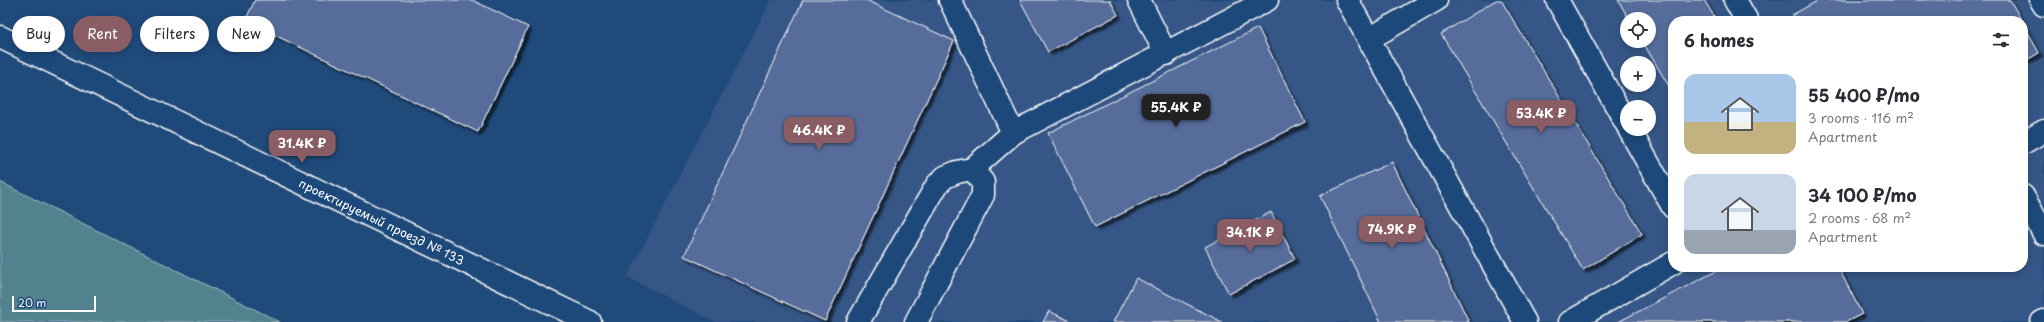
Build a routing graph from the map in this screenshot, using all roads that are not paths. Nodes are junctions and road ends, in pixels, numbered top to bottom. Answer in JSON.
{"nodes":[{"id":1,"x":950,"y":0,"type":"edge"},
{"id":2,"x":1139,"y":0,"type":"edge"},
{"id":3,"x":1266,"y":0,"type":"edge"},
{"id":4,"x":1347,"y":0,"type":"edge"},
{"id":5,"x":1436,"y":0,"type":"edge"},
{"id":6,"x":1557,"y":0,"type":"edge"},
{"id":7,"x":1735,"y":0,"type":"edge"},
{"id":8,"x":2041,"y":0,"type":"edge"},
{"id":9,"x":2044,"y":5,"type":"edge"},
{"id":10,"x":1744,"y":16,"type":"edge"},
{"id":11,"x":0,"y":37,"type":"edge"},
{"id":12,"x":1368,"y":39,"type":"junction"},
{"id":13,"x":1166,"y":54,"type":"junction"},
{"id":14,"x":1620,"y":112,"type":"edge"},
{"id":15,"x":2044,"y":131,"type":"edge"},
{"id":16,"x":1013,"y":133,"type":"junction"},
{"id":17,"x":1633,"y":136,"type":"edge"},
{"id":18,"x":2028,"y":140,"type":"edge"},
{"id":19,"x":972,"y":169,"type":"junction"},
{"id":20,"x":1668,"y":198,"type":"edge"},
{"id":21,"x":2028,"y":205,"type":"edge"},
{"id":22,"x":2044,"y":234,"type":"edge"},
{"id":23,"x":1668,"y":266,"type":"edge"},
{"id":24,"x":590,"y":322,"type":"edge"},
{"id":25,"x":858,"y":322,"type":"edge"},
{"id":26,"x":916,"y":322,"type":"edge"},
{"id":27,"x":1525,"y":322,"type":"edge"},
{"id":28,"x":1570,"y":322,"type":"edge"}],
"edges":[{"from":1,"to":16,"type":"street"},
{"from":2,"to":13,"type":"street"},
{"from":3,"to":13,"type":"street"},
{"from":4,"to":12,"type":"street"},
{"from":5,"to":12,"type":"street"},
{"from":6,"to":14,"type":"street"},
{"from":7,"to":10,"type":"street"},
{"from":8,"to":9,"type":"street"},
{"from":11,"to":24,"type":"street","name":"проектируемый проезд № 133"},
{"from":12,"to":27,"type":"street"},
{"from":13,"to":16,"type":"street"},
{"from":15,"to":18,"type":"street"},
{"from":16,"to":19,"type":"street"},
{"from":17,"to":20,"type":"street"},
{"from":19,"to":25,"type":"street"},
{"from":19,"to":26,"type":"street"},
{"from":21,"to":22,"type":"street"},
{"from":23,"to":28,"type":"street"}]}
